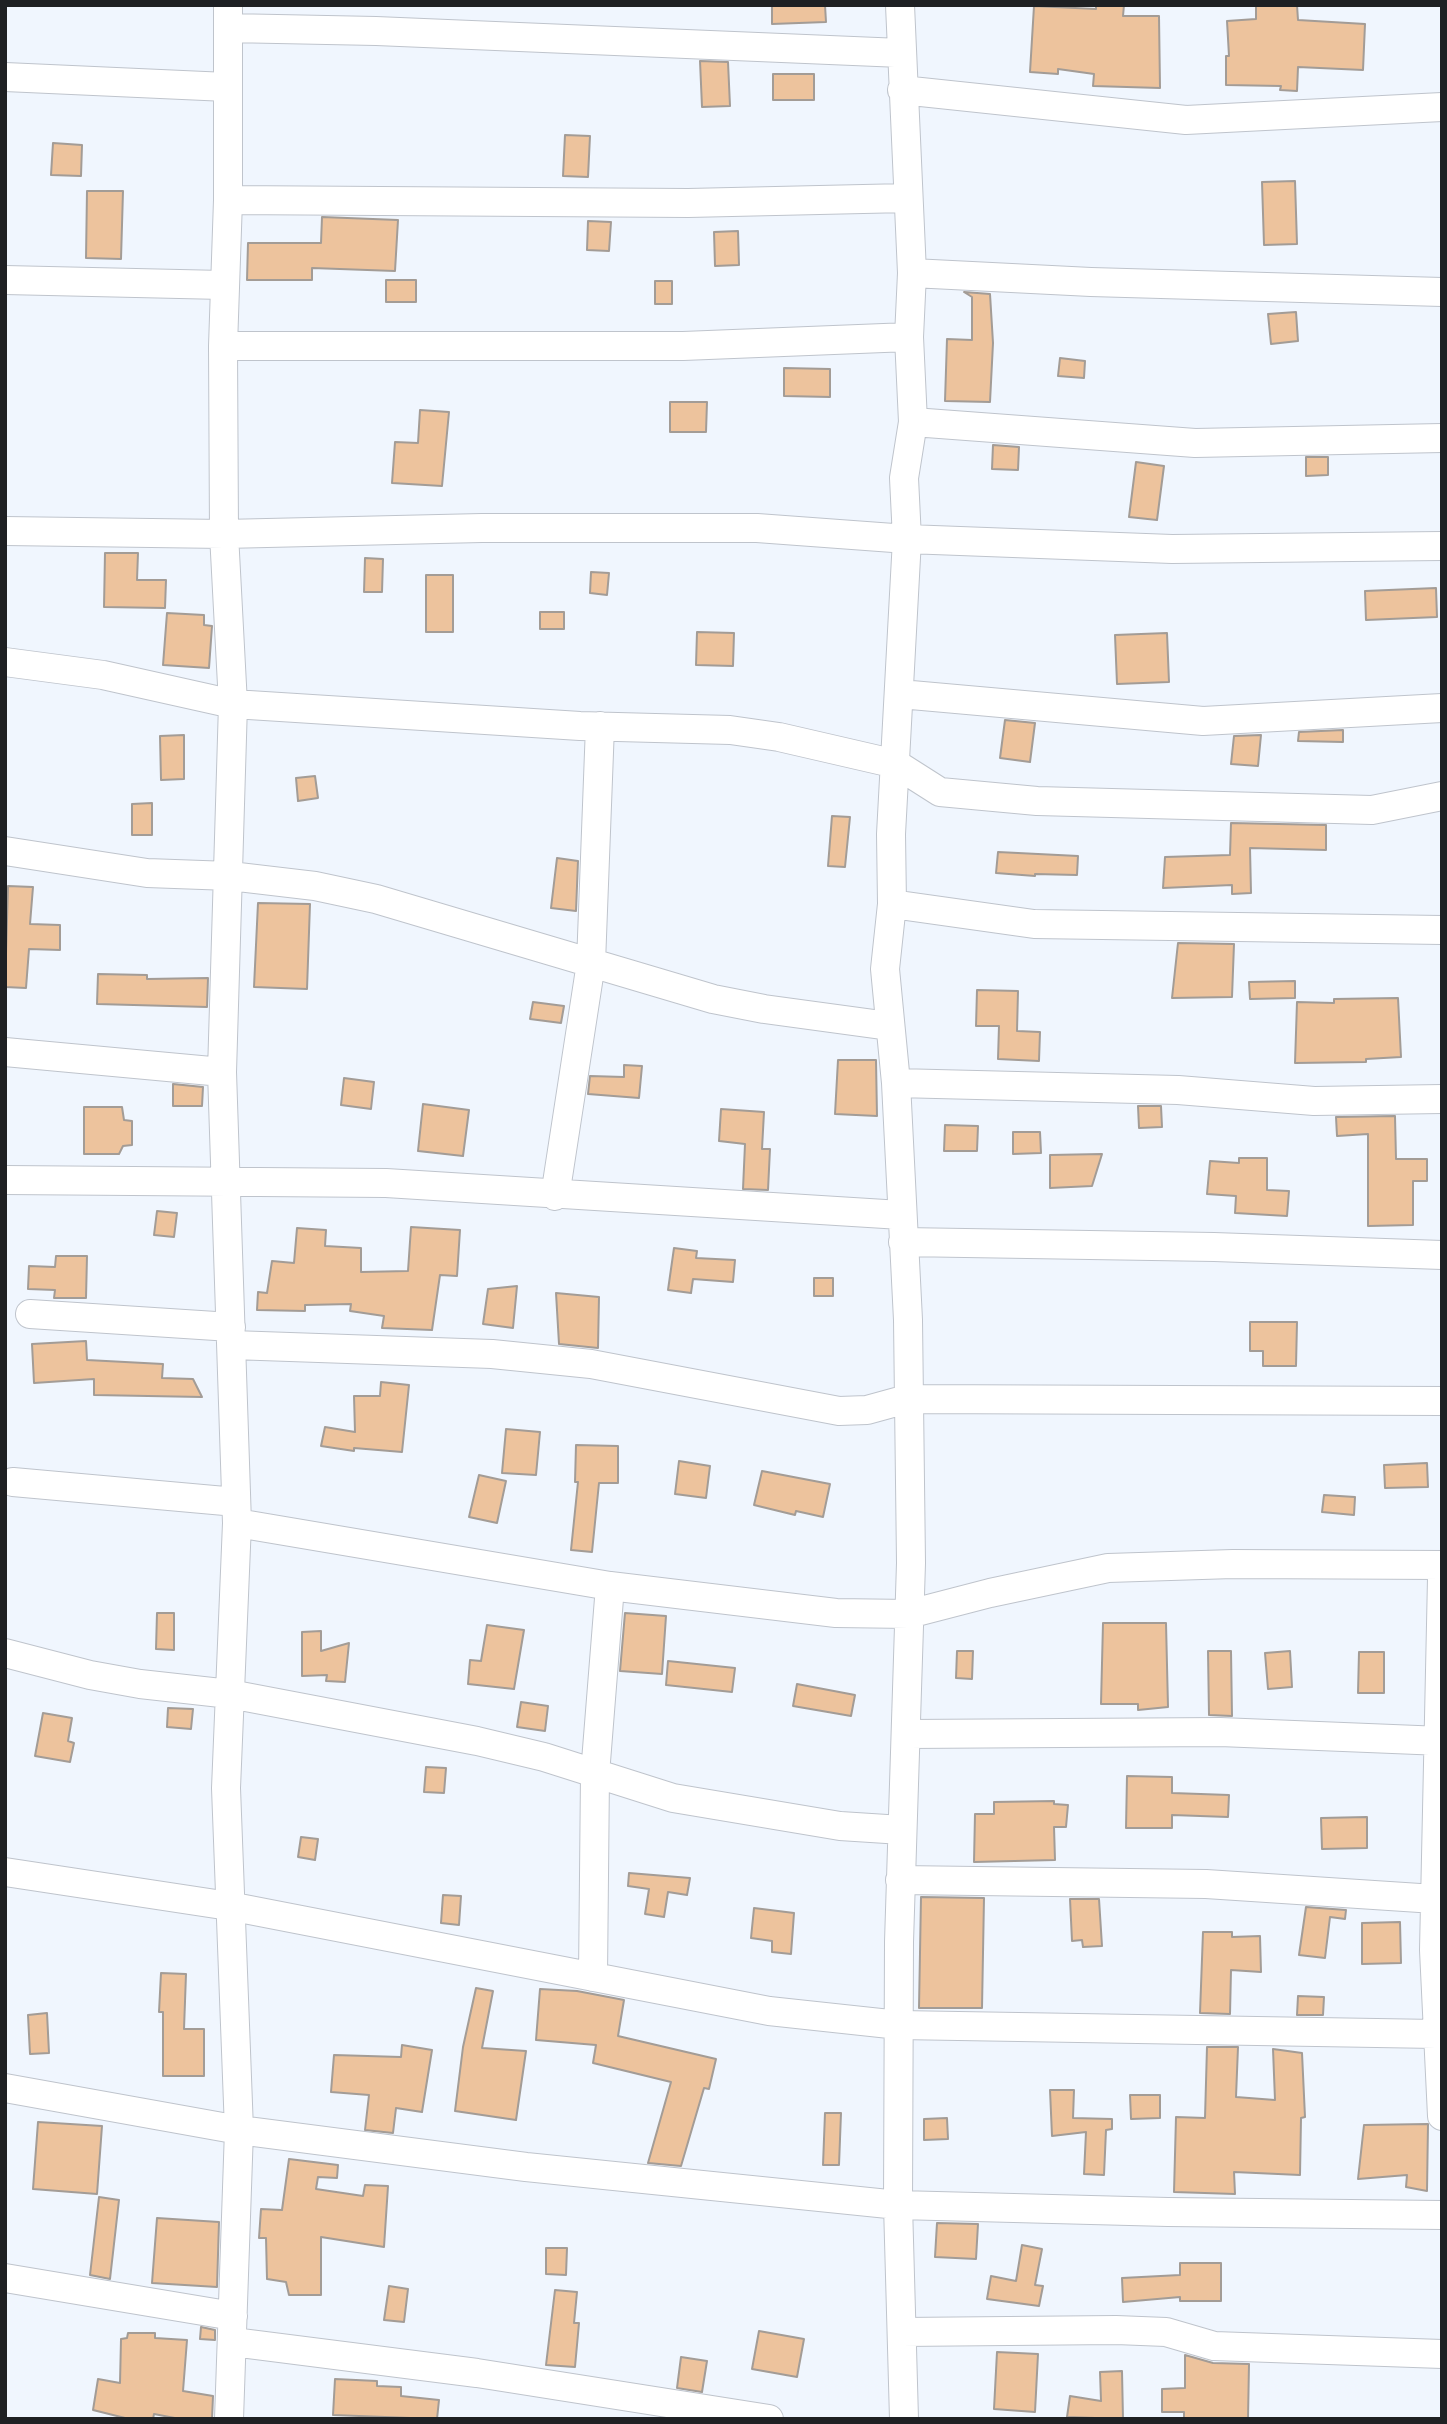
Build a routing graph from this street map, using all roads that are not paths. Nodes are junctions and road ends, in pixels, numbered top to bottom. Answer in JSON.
{"nodes":[{"id":1,"x":900,"y":5,"type":"edge"},
{"id":2,"x":228,"y":16,"type":"edge"},
{"id":3,"x":901,"y":53,"type":"junction"},
{"id":4,"x":5,"y":77,"type":"edge"},
{"id":5,"x":227,"y":86,"type":"junction"},
{"id":6,"x":902,"y":90,"type":"junction"},
{"id":7,"x":1442,"y":107,"type":"edge"},
{"id":8,"x":906,"y":198,"type":"junction"},
{"id":9,"x":228,"y":200,"type":"junction"},
{"id":10,"x":912,"y":273,"type":"junction"},
{"id":11,"x":5,"y":280,"type":"edge"},
{"id":12,"x":223,"y":285,"type":"junction"},
{"id":13,"x":1442,"y":292,"type":"edge"},
{"id":14,"x":909,"y":337,"type":"junction"},
{"id":15,"x":223,"y":346,"type":"junction"},
{"id":16,"x":913,"y":422,"type":"junction"},
{"id":17,"x":1442,"y":438,"type":"edge"},
{"id":18,"x":5,"y":531,"type":"edge"},
{"id":19,"x":224,"y":534,"type":"junction"},
{"id":20,"x":906,"y":539,"type":"junction"},
{"id":21,"x":1442,"y":546,"type":"edge"},
{"id":22,"x":5,"y":662,"type":"edge"},
{"id":23,"x":900,"y":694,"type":"junction"},
{"id":24,"x":233,"y":704,"type":"junction"},
{"id":25,"x":1442,"y":708,"type":"edge"},
{"id":26,"x":600,"y":726,"type":"junction"},
{"id":27,"x":896,"y":764,"type":"junction"},
{"id":28,"x":1442,"y":796,"type":"edge"},
{"id":29,"x":5,"y":851,"type":"edge"},
{"id":30,"x":230,"y":876,"type":"junction"},
{"id":31,"x":892,"y":904,"type":"junction"},
{"id":32,"x":1442,"y":930,"type":"edge"},
{"id":33,"x":590,"y":963,"type":"junction"},
{"id":34,"x":889,"y":1026,"type":"junction"},
{"id":35,"x":5,"y":1052,"type":"edge"},
{"id":36,"x":222,"y":1072,"type":"junction"},
{"id":37,"x":896,"y":1083,"type":"junction"},
{"id":38,"x":1442,"y":1100,"type":"edge"},
{"id":39,"x":5,"y":1180,"type":"edge"},
{"id":40,"x":223,"y":1180,"type":"junction"},
{"id":41,"x":555,"y":1196,"type":"junction"},
{"id":42,"x":902,"y":1228,"type":"junction"},
{"id":43,"x":1442,"y":1255,"type":"edge"},
{"id":44,"x":30,"y":1314,"type":"dead end"},
{"id":45,"x":231,"y":1336,"type":"junction"},
{"id":46,"x":907,"y":1399,"type":"junction"},
{"id":47,"x":1442,"y":1401,"type":"edge"},
{"id":48,"x":13,"y":1482,"type":"dead end"},
{"id":49,"x":237,"y":1513,"type":"junction"},
{"id":50,"x":1442,"y":1565,"type":"edge"},
{"id":51,"x":1442,"y":1578,"type":"edge"},
{"id":52,"x":610,"y":1586,"type":"junction"},
{"id":53,"x":909,"y":1614,"type":"junction"},
{"id":54,"x":5,"y":1653,"type":"edge"},
{"id":55,"x":230,"y":1693,"type":"junction"},
{"id":56,"x":908,"y":1734,"type":"junction"},
{"id":57,"x":1440,"y":1740,"type":"edge"},
{"id":58,"x":595,"y":1774,"type":"junction"},
{"id":59,"x":902,"y":1830,"type":"junction"},
{"id":60,"x":5,"y":1872,"type":"edge"},
{"id":61,"x":900,"y":1880,"type":"junction"},
{"id":62,"x":1435,"y":1899,"type":"junction"},
{"id":63,"x":229,"y":1906,"type":"junction"},
{"id":64,"x":1438,"y":1950,"type":"edge"},
{"id":65,"x":593,"y":1977,"type":"junction"},
{"id":66,"x":899,"y":2025,"type":"junction"},
{"id":67,"x":1436,"y":2034,"type":"junction"},
{"id":68,"x":5,"y":2088,"type":"edge"},
{"id":69,"x":1442,"y":2116,"type":"edge"},
{"id":70,"x":239,"y":2130,"type":"junction"},
{"id":71,"x":898,"y":2205,"type":"junction"},
{"id":72,"x":1442,"y":2215,"type":"edge"},
{"id":73,"x":5,"y":2278,"type":"edge"},
{"id":74,"x":233,"y":2329,"type":"junction"},
{"id":75,"x":902,"y":2332,"type":"junction"},
{"id":76,"x":1442,"y":2354,"type":"edge"},
{"id":77,"x":229,"y":2419,"type":"edge"},
{"id":78,"x":769,"y":2419,"type":"edge"},
{"id":79,"x":904,"y":2419,"type":"edge"}],
"edges":[{"from":1,"to":3,"type":"street"},
{"from":2,"to":3,"type":"street"},
{"from":2,"to":5,"type":"street"},
{"from":3,"to":6,"type":"street"},
{"from":4,"to":5,"type":"street"},
{"from":5,"to":9,"type":"street"},
{"from":6,"to":7,"type":"street"},
{"from":6,"to":8,"type":"street"},
{"from":8,"to":9,"type":"street"},
{"from":8,"to":10,"type":"street"},
{"from":9,"to":12,"type":"street"},
{"from":10,"to":13,"type":"street"},
{"from":10,"to":14,"type":"street"},
{"from":11,"to":12,"type":"street"},
{"from":12,"to":15,"type":"street"},
{"from":14,"to":15,"type":"street"},
{"from":14,"to":16,"type":"street"},
{"from":15,"to":19,"type":"street"},
{"from":16,"to":17,"type":"street"},
{"from":16,"to":20,"type":"street"},
{"from":18,"to":19,"type":"street"},
{"from":19,"to":20,"type":"street"},
{"from":19,"to":24,"type":"street"},
{"from":20,"to":21,"type":"street"},
{"from":20,"to":23,"type":"street"},
{"from":22,"to":24,"type":"street"},
{"from":23,"to":25,"type":"street"},
{"from":23,"to":27,"type":"street"},
{"from":24,"to":26,"type":"street"},
{"from":24,"to":30,"type":"street"},
{"from":26,"to":27,"type":"street"},
{"from":26,"to":33,"type":"street"},
{"from":27,"to":28,"type":"street"},
{"from":27,"to":31,"type":"street"},
{"from":29,"to":30,"type":"street"},
{"from":30,"to":33,"type":"street"},
{"from":30,"to":36,"type":"street"},
{"from":31,"to":32,"type":"street"},
{"from":31,"to":34,"type":"street"},
{"from":33,"to":34,"type":"street"},
{"from":33,"to":41,"type":"street"},
{"from":34,"to":37,"type":"street"},
{"from":35,"to":36,"type":"street"},
{"from":36,"to":40,"type":"street"},
{"from":37,"to":38,"type":"street"},
{"from":37,"to":42,"type":"street"},
{"from":39,"to":40,"type":"street"},
{"from":40,"to":41,"type":"street"},
{"from":40,"to":45,"type":"street"},
{"from":41,"to":42,"type":"street"},
{"from":42,"to":43,"type":"street"},
{"from":42,"to":46,"type":"street"},
{"from":44,"to":45,"type":"street"},
{"from":45,"to":46,"type":"street"},
{"from":45,"to":49,"type":"street"},
{"from":46,"to":47,"type":"street"},
{"from":46,"to":53,"type":"street"},
{"from":48,"to":49,"type":"street"},
{"from":49,"to":52,"type":"street"},
{"from":49,"to":55,"type":"street"},
{"from":50,"to":53,"type":"street"},
{"from":51,"to":57,"type":"street"},
{"from":52,"to":53,"type":"street"},
{"from":52,"to":58,"type":"street"},
{"from":53,"to":56,"type":"street"},
{"from":54,"to":55,"type":"street"},
{"from":55,"to":58,"type":"street"},
{"from":55,"to":63,"type":"street"},
{"from":56,"to":57,"type":"street"},
{"from":56,"to":59,"type":"street"},
{"from":57,"to":62,"type":"street"},
{"from":58,"to":59,"type":"street"},
{"from":58,"to":65,"type":"street"},
{"from":59,"to":61,"type":"street"},
{"from":60,"to":63,"type":"street"},
{"from":61,"to":62,"type":"street"},
{"from":61,"to":66,"type":"street"},
{"from":62,"to":64,"type":"street"},
{"from":63,"to":65,"type":"street"},
{"from":63,"to":70,"type":"street"},
{"from":64,"to":67,"type":"street"},
{"from":65,"to":66,"type":"street"},
{"from":66,"to":67,"type":"street"},
{"from":66,"to":71,"type":"street"},
{"from":67,"to":69,"type":"street"},
{"from":68,"to":70,"type":"street"},
{"from":70,"to":71,"type":"street"},
{"from":70,"to":74,"type":"street"},
{"from":71,"to":72,"type":"street"},
{"from":71,"to":75,"type":"street"},
{"from":73,"to":74,"type":"street"},
{"from":74,"to":77,"type":"street"},
{"from":74,"to":78,"type":"street"},
{"from":75,"to":76,"type":"street"},
{"from":75,"to":79,"type":"street"}]}
